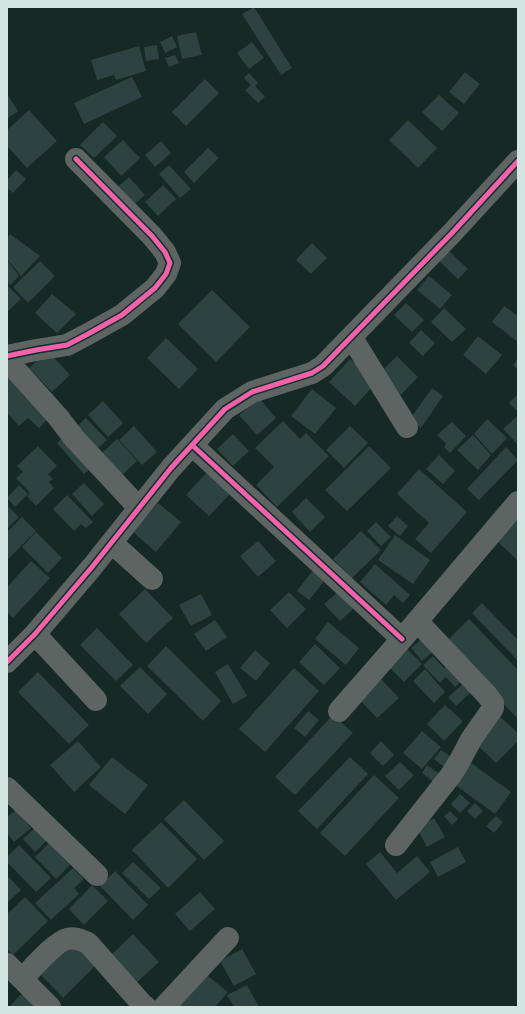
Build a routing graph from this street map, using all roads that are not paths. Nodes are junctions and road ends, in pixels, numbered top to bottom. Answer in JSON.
{"nodes":[{"id":1,"x":76,"y":159,"type":"dead end"},
{"id":2,"x":518,"y":161,"type":"edge"},
{"id":3,"x":352,"y":338,"type":"junction"},
{"id":4,"x":7,"y":356,"type":"edge"},
{"id":5,"x":7,"y":360,"type":"edge"},
{"id":6,"x":407,"y":427,"type":"dead end"},
{"id":7,"x":192,"y":445,"type":"junction"},
{"id":8,"x":518,"y":502,"type":"edge"},
{"id":9,"x":139,"y":508,"type":"junction"},
{"id":10,"x":112,"y":543,"type":"junction"},
{"id":11,"x":152,"y":579,"type":"dead end"},
{"id":12,"x":417,"y":622,"type":"junction"},
{"id":13,"x":34,"y":634,"type":"junction"},
{"id":14,"x":402,"y":639,"type":"junction"},
{"id":15,"x":11,"y":650,"type":"edge"},
{"id":16,"x":96,"y":700,"type":"dead end"},
{"id":17,"x":339,"y":711,"type":"dead end"},
{"id":18,"x":7,"y":788,"type":"edge"},
{"id":19,"x":396,"y":845,"type":"dead end"},
{"id":20,"x":97,"y":875,"type":"dead end"},
{"id":21,"x":228,"y":938,"type":"dead end"},
{"id":22,"x":7,"y":964,"type":"edge"},
{"id":23,"x":22,"y":979,"type":"junction"},
{"id":24,"x":50,"y":1007,"type":"edge"},
{"id":25,"x":146,"y":1007,"type":"edge"},
{"id":26,"x":164,"y":1007,"type":"edge"}],
"edges":[{"from":1,"to":4,"type":"street"},
{"from":2,"to":3,"type":"street"},
{"from":3,"to":6,"type":"street"},
{"from":3,"to":7,"type":"street"},
{"from":5,"to":9,"type":"street"},
{"from":7,"to":9,"type":"street"},
{"from":7,"to":14,"type":"street"},
{"from":8,"to":12,"type":"street"},
{"from":9,"to":10,"type":"street"},
{"from":10,"to":11,"type":"street"},
{"from":10,"to":13,"type":"street"},
{"from":12,"to":14,"type":"street"},
{"from":12,"to":19,"type":"street"},
{"from":13,"to":15,"type":"street"},
{"from":13,"to":16,"type":"street"},
{"from":14,"to":17,"type":"street"},
{"from":18,"to":20,"type":"street"},
{"from":21,"to":26,"type":"street"},
{"from":22,"to":23,"type":"street"},
{"from":23,"to":24,"type":"street"},
{"from":23,"to":25,"type":"street"}]}
